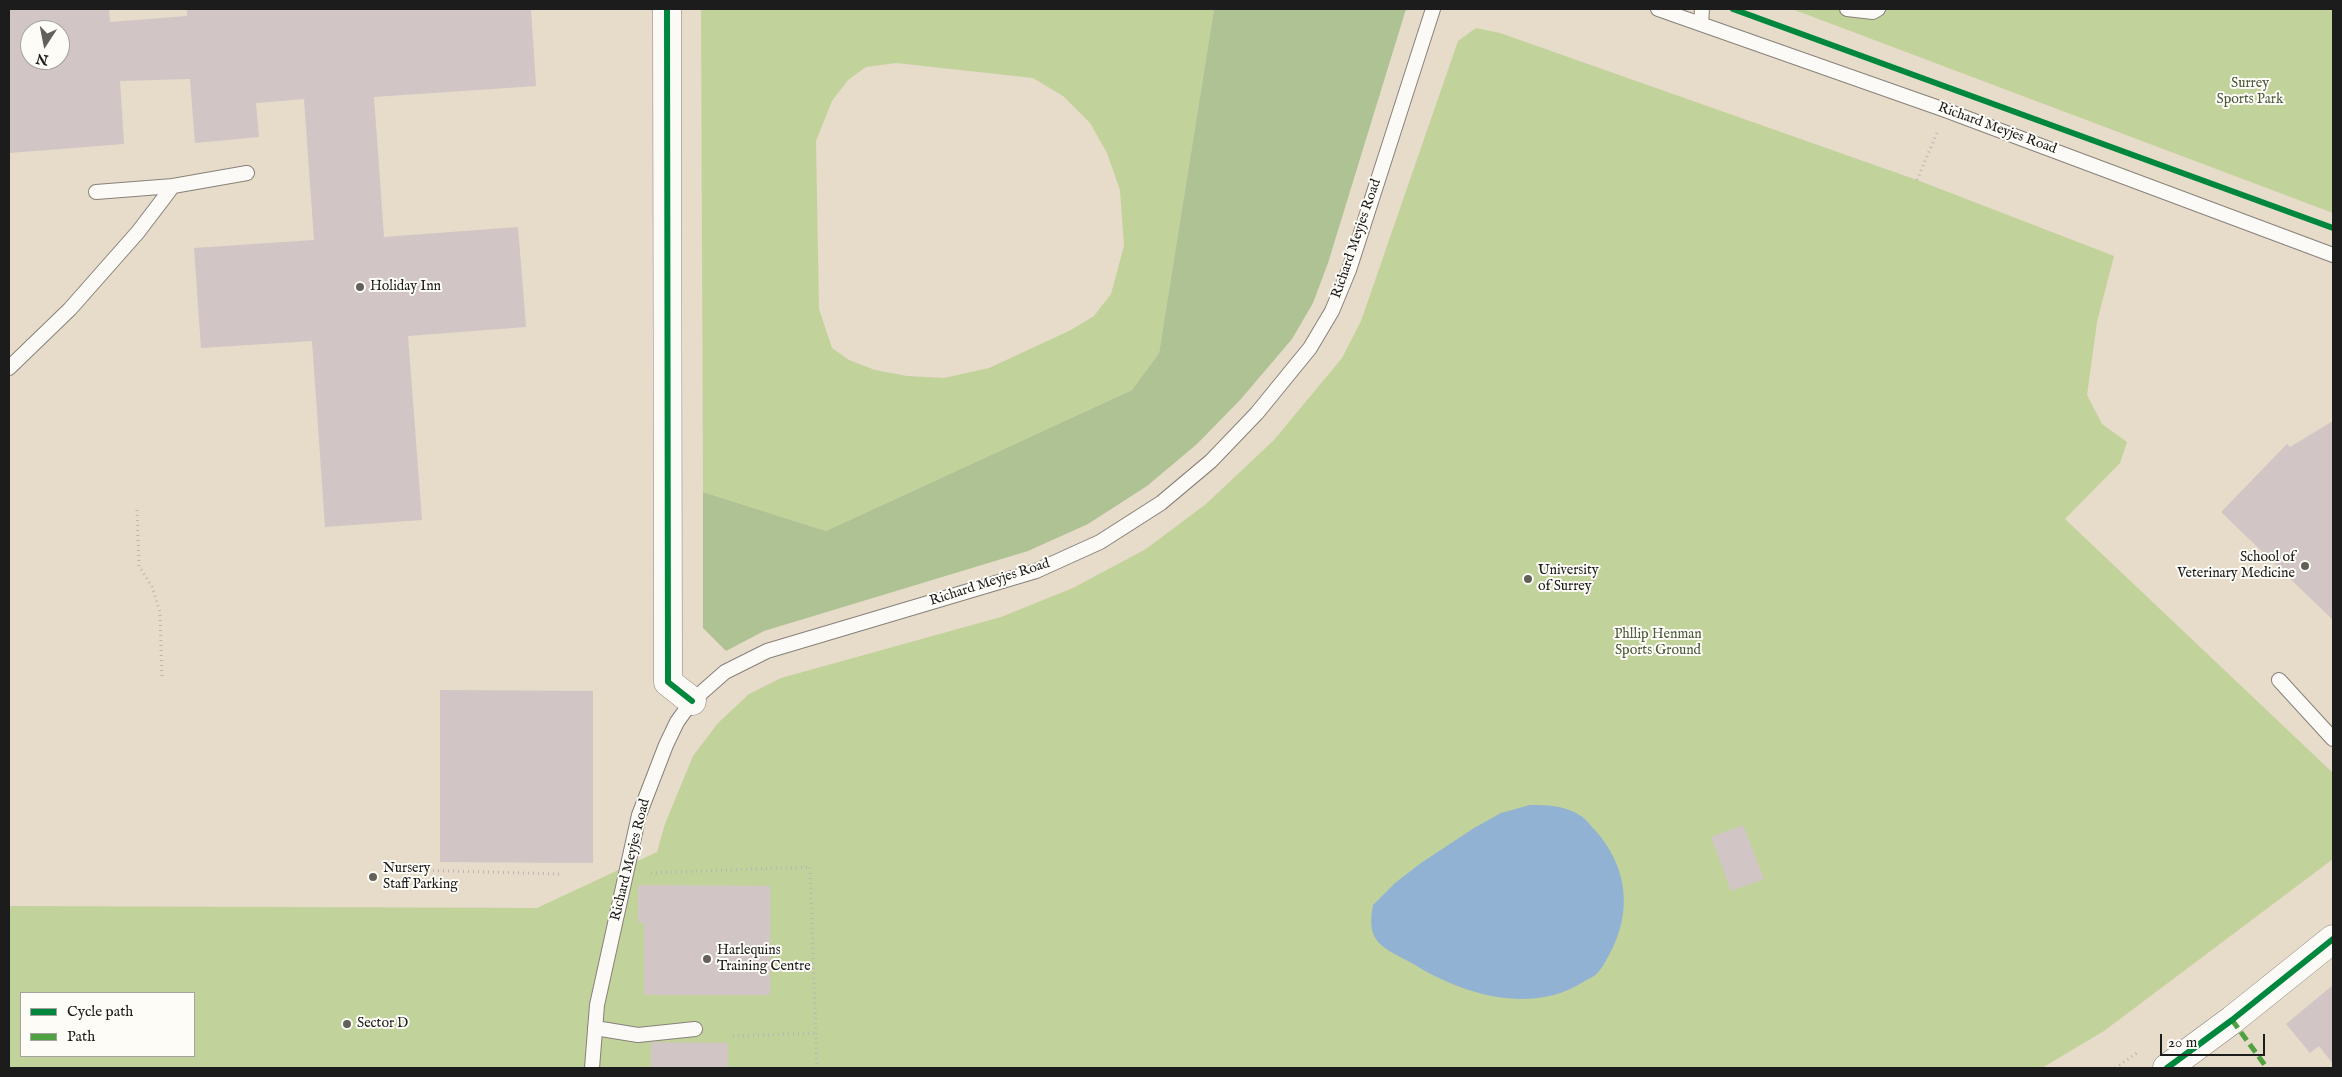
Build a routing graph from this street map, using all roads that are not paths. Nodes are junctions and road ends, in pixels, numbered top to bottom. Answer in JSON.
{"nodes":[{"id":1,"x":667,"y":9,"type":"edge"},
{"id":2,"x":1433,"y":9,"type":"edge"},
{"id":3,"x":1658,"y":9,"type":"edge"},
{"id":4,"x":1702,"y":9,"type":"edge"},
{"id":5,"x":1847,"y":9,"type":"edge"},
{"id":6,"x":1878,"y":9,"type":"edge"},
{"id":7,"x":1701,"y":24,"type":"junction"},
{"id":8,"x":248,"y":173,"type":"dead end"},
{"id":9,"x":173,"y":186,"type":"junction"},
{"id":10,"x":96,"y":192,"type":"dead end"},
{"id":11,"x":2333,"y":255,"type":"edge"},
{"id":12,"x":9,"y":368,"type":"edge"},
{"id":13,"x":2279,"y":680,"type":"dead end"},
{"id":14,"x":692,"y":701,"type":"junction"},
{"id":15,"x":2333,"y":739,"type":"edge"},
{"id":16,"x":2333,"y":939,"type":"edge"},
{"id":17,"x":595,"y":1028,"type":"junction"},
{"id":18,"x":695,"y":1029,"type":"dead end"},
{"id":19,"x":592,"y":1068,"type":"edge"},
{"id":20,"x":2166,"y":1068,"type":"edge"}],
"edges":[{"from":1,"to":14,"type":"street"},
{"from":2,"to":14,"type":"lane","name":"Richard Meyjes Road"},
{"from":3,"to":7,"type":"lane","name":"Richard Meyjes Road"},
{"from":4,"to":7,"type":"lane"},
{"from":5,"to":6,"type":"lane"},
{"from":7,"to":11,"type":"lane","name":"Richard Meyjes Road"},
{"from":8,"to":9,"type":"lane"},
{"from":9,"to":10,"type":"lane"},
{"from":9,"to":12,"type":"lane"},
{"from":13,"to":15,"type":"lane"},
{"from":14,"to":17,"type":"lane","name":"Richard Meyjes Road"},
{"from":16,"to":20,"type":"street"},
{"from":17,"to":18,"type":"lane"},
{"from":17,"to":19,"type":"lane","name":"Richard Meyjes Road"}]}
